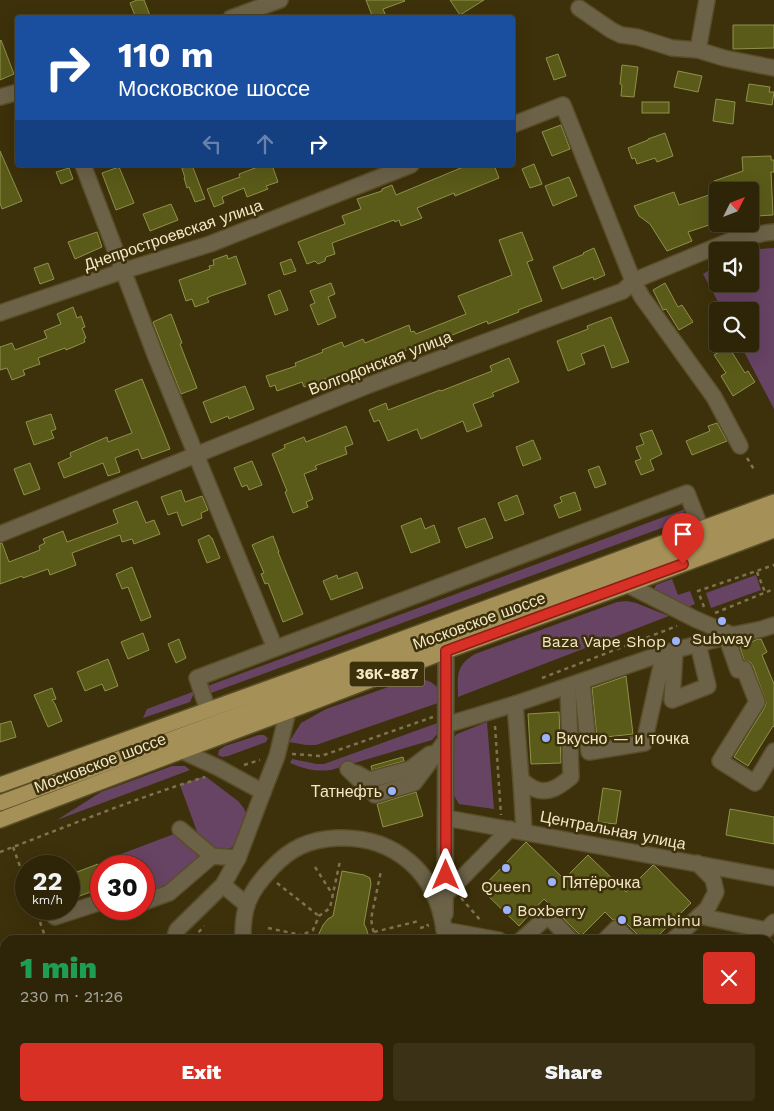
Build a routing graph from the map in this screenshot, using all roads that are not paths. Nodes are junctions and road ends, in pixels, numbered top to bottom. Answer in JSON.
{"nodes":[{"id":1,"x":280,"y":0,"type":"edge"},
{"id":2,"x":706,"y":0,"type":"edge"},
{"id":3,"x":579,"y":8,"type":"dead end"},
{"id":4,"x":239,"y":15,"type":"edge"},
{"id":5,"x":698,"y":50,"type":"junction"},
{"id":6,"x":774,"y":68,"type":"edge"},
{"id":7,"x":15,"y":93,"type":"edge"},
{"id":8,"x":0,"y":97,"type":"edge"},
{"id":9,"x":515,"y":124,"type":"edge"},
{"id":10,"x":84,"y":167,"type":"edge"},
{"id":11,"x":406,"y":167,"type":"edge"},
{"id":12,"x":774,"y":232,"type":"edge"},
{"id":13,"x":123,"y":271,"type":"junction"},
{"id":14,"x":633,"y":281,"type":"junction"},
{"id":15,"x":0,"y":313,"type":"edge"},
{"id":16,"x":740,"y":446,"type":"dead end"},
{"id":17,"x":195,"y":455,"type":"junction"},
{"id":18,"x":774,"y":502,"type":"edge"},
{"id":19,"x":774,"y":516,"type":"edge"},
{"id":20,"x":701,"y":529,"type":"junction"},
{"id":21,"x":774,"y":530,"type":"edge"},
{"id":22,"x":0,"y":534,"type":"edge"},
{"id":23,"x":628,"y":585,"type":"junction"},
{"id":24,"x":774,"y":625,"type":"edge"},
{"id":25,"x":729,"y":636,"type":"junction"},
{"id":26,"x":698,"y":644,"type":"junction"},
{"id":27,"x":275,"y":648,"type":"junction"},
{"id":28,"x":446,"y":651,"type":"junction"},
{"id":29,"x":670,"y":652,"type":"junction"},
{"id":30,"x":575,"y":685,"type":"junction"},
{"id":31,"x":515,"y":704,"type":"junction"},
{"id":32,"x":208,"y":710,"type":"junction"},
{"id":33,"x":288,"y":711,"type":"junction"},
{"id":34,"x":446,"y":719,"type":"junction"},
{"id":35,"x":182,"y":751,"type":"junction"},
{"id":36,"x":774,"y":751,"type":"edge"},
{"id":37,"x":348,"y":769,"type":"joint"},
{"id":38,"x":521,"y":780,"type":"junction"},
{"id":39,"x":0,"y":786,"type":"edge"},
{"id":40,"x":262,"y":792,"type":"junction"},
{"id":41,"x":0,"y":803,"type":"edge"},
{"id":42,"x":446,"y":818,"type":"junction"},
{"id":43,"x":0,"y":820,"type":"edge"},
{"id":44,"x":180,"y":829,"type":"dead end"},
{"id":45,"x":512,"y":829,"type":"junction"},
{"id":46,"x":212,"y":856,"type":"junction"},
{"id":47,"x":238,"y":858,"type":"junction"},
{"id":48,"x":697,"y":863,"type":"junction"},
{"id":49,"x":419,"y":870,"type":"junction"},
{"id":50,"x":774,"y":878,"type":"edge"},
{"id":51,"x":223,"y":885,"type":"junction"},
{"id":52,"x":449,"y":891,"type":"junction"},
{"id":53,"x":155,"y":898,"type":"edge"},
{"id":54,"x":247,"y":905,"type":"junction"},
{"id":55,"x":699,"y":916,"type":"junction"},
{"id":56,"x":774,"y":922,"type":"edge"},
{"id":57,"x":176,"y":935,"type":"edge"},
{"id":58,"x":243,"y":935,"type":"edge"},
{"id":59,"x":444,"y":935,"type":"edge"},
{"id":60,"x":527,"y":935,"type":"edge"},
{"id":61,"x":566,"y":935,"type":"edge"},
{"id":62,"x":610,"y":935,"type":"edge"},
{"id":63,"x":624,"y":935,"type":"edge"},
{"id":64,"x":678,"y":935,"type":"edge"}],
"edges":[{"from":1,"to":4,"type":"street"},
{"from":2,"to":5,"type":"street"},
{"from":3,"to":5,"type":"street"},
{"from":5,"to":6,"type":"street"},
{"from":7,"to":8,"type":"street"},
{"from":9,"to":14,"type":"street"},
{"from":10,"to":13,"type":"street"},
{"from":11,"to":13,"type":"street","name":"Днепростроевская улица"},
{"from":12,"to":14,"type":"street","name":"Волгодонская улица"},
{"from":13,"to":15,"type":"street","name":"Днепростроевская улица"},
{"from":13,"to":17,"type":"street"},
{"from":14,"to":16,"type":"street"},
{"from":14,"to":17,"type":"street","name":"Волгодонская улица"},
{"from":17,"to":22,"type":"street","name":"Волгодонская улица"},
{"from":17,"to":27,"type":"street"},
{"from":18,"to":20,"type":"main road","name":"Московское шоссе","number":"36К-887"},
{"from":19,"to":41,"type":"main road","name":"Московское шоссе","number":"36К-887"},
{"from":20,"to":27,"type":"street"},
{"from":20,"to":32,"type":"main road","name":"Московское шоссе","number":"36К-887"},
{"from":21,"to":23,"type":"main road","name":"Московское шоссе","number":"36К-887"},
{"from":23,"to":25,"type":"street"},
{"from":23,"to":28,"type":"main road","name":"Московское шоссе","number":"36К-887"},
{"from":24,"to":25,"type":"street"},
{"from":25,"to":26,"type":"street"},
{"from":25,"to":36,"type":"street"},
{"from":26,"to":29,"type":"street"},
{"from":26,"to":29,"type":"street"},
{"from":27,"to":32,"type":"street"},
{"from":28,"to":33,"type":"main road","name":"Московское шоссе","number":"36К-887"},
{"from":28,"to":34,"type":"street"},
{"from":29,"to":30,"type":"street"},
{"from":29,"to":30,"type":"street"},
{"from":30,"to":31,"type":"street"},
{"from":30,"to":38,"type":"street"},
{"from":31,"to":34,"type":"street"},
{"from":31,"to":38,"type":"street"},
{"from":32,"to":39,"type":"main road","name":"Московское шоссе","number":"36К-887"},
{"from":33,"to":35,"type":"main road","name":"Московское шоссе","number":"36К-887"},
{"from":33,"to":40,"type":"street"},
{"from":34,"to":42,"type":"street"},
{"from":35,"to":40,"type":"street"},
{"from":35,"to":43,"type":"main road","name":"Московское шоссе","number":"36К-887"},
{"from":37,"to":37,"type":"street"},
{"from":38,"to":45,"type":"street"},
{"from":40,"to":47,"type":"street"},
{"from":42,"to":45,"type":"street","name":"Центральная улица"},
{"from":42,"to":52,"type":"street"},
{"from":44,"to":46,"type":"street"},
{"from":45,"to":48,"type":"street","name":"Центральная улица"},
{"from":45,"to":52,"type":"street"},
{"from":46,"to":47,"type":"street"},
{"from":46,"to":53,"type":"street"},
{"from":47,"to":51,"type":"street"},
{"from":48,"to":50,"type":"street","name":"Центральная улица"},
{"from":48,"to":55,"type":"street"},
{"from":49,"to":52,"type":"street"},
{"from":49,"to":54,"type":"street"},
{"from":49,"to":59,"type":"street"},
{"from":51,"to":54,"type":"street"},
{"from":51,"to":57,"type":"street"},
{"from":52,"to":59,"type":"street"},
{"from":54,"to":58,"type":"street"},
{"from":55,"to":56,"type":"street"},
{"from":55,"to":64,"type":"street"},
{"from":60,"to":61,"type":"street"},
{"from":62,"to":63,"type":"street"}]}
